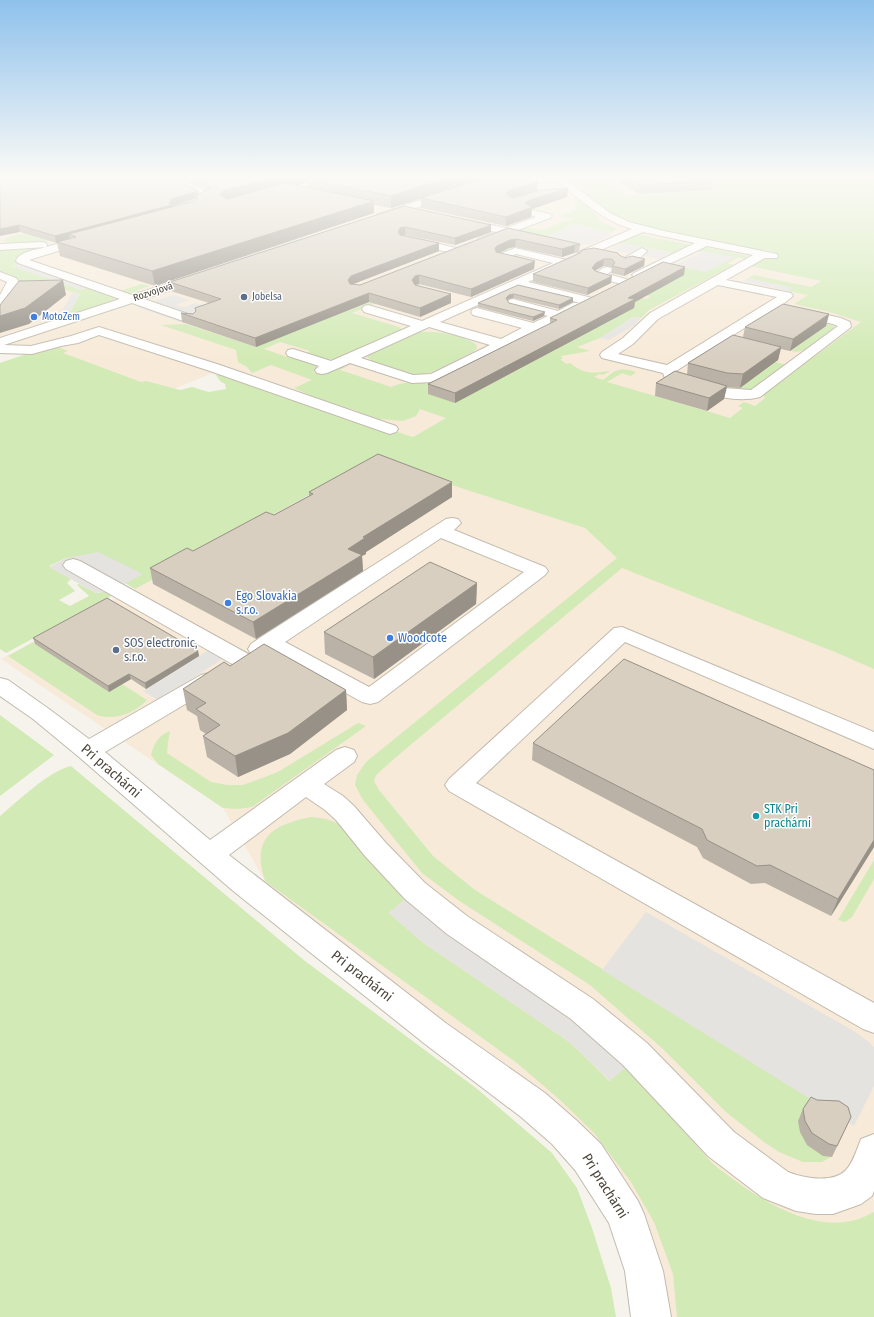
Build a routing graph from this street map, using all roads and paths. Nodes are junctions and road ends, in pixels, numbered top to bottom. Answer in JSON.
{"nodes":[{"id":1,"x":78,"y":237,"type":"edge"},
{"id":2,"x":84,"y":237,"type":"edge"},
{"id":3,"x":491,"y":237,"type":"edge"},
{"id":4,"x":621,"y":237,"type":"edge"},
{"id":5,"x":683,"y":237,"type":"edge"},
{"id":6,"x":405,"y":239,"type":"edge"},
{"id":7,"x":706,"y":242,"type":"junction"},
{"id":8,"x":0,"y":247,"type":"edge"},
{"id":9,"x":456,"y":251,"type":"junction"},
{"id":10,"x":642,"y":251,"type":"dead end"},
{"id":11,"x":441,"y":256,"type":"edge"},
{"id":12,"x":625,"y":261,"type":"edge"},
{"id":13,"x":564,"y":262,"type":"junction"},
{"id":14,"x":550,"y":268,"type":"junction"},
{"id":15,"x":607,"y":270,"type":"edge"},
{"id":16,"x":212,"y":272,"type":"edge"},
{"id":17,"x":0,"y":276,"type":"edge"},
{"id":18,"x":717,"y":280,"type":"junction"},
{"id":19,"x":625,"y":282,"type":"junction"},
{"id":20,"x":517,"y":283,"type":"junction"},
{"id":21,"x":611,"y":289,"type":"edge"},
{"id":22,"x":132,"y":299,"type":"junction"},
{"id":23,"x":458,"y":299,"type":"dead end"},
{"id":24,"x":513,"y":303,"type":"edge"},
{"id":25,"x":0,"y":304,"type":"edge"},
{"id":26,"x":771,"y":306,"type":"junction"},
{"id":27,"x":475,"y":308,"type":"junction"},
{"id":28,"x":368,"y":309,"type":"dead end"},
{"id":29,"x":560,"y":315,"type":"junction"},
{"id":30,"x":190,"y":319,"type":"edge"},
{"id":31,"x":426,"y":324,"type":"junction"},
{"id":32,"x":535,"y":328,"type":"junction"},
{"id":33,"x":719,"y":339,"type":"junction"},
{"id":34,"x":0,"y":342,"type":"edge"},
{"id":35,"x":734,"y":343,"type":"edge"},
{"id":36,"x":503,"y":344,"type":"junction"},
{"id":37,"x":0,"y":349,"type":"edge"},
{"id":38,"x":32,"y":350,"type":"junction"},
{"id":39,"x":293,"y":353,"type":"dead end"},
{"id":40,"x":786,"y":357,"type":"dead end"},
{"id":41,"x":349,"y":358,"type":"junction"},
{"id":42,"x":801,"y":360,"type":"junction"},
{"id":43,"x":0,"y":361,"type":"edge"},
{"id":44,"x":669,"y":370,"type":"junction"},
{"id":45,"x":390,"y":429,"type":"dead end"},
{"id":46,"x":73,"y":565,"type":"dead end"},
{"id":47,"x":269,"y":642,"type":"junction"},
{"id":48,"x":242,"y":660,"type":"junction"},
{"id":49,"x":0,"y":685,"type":"edge"},
{"id":50,"x":874,"y":741,"type":"edge"},
{"id":51,"x":88,"y":751,"type":"junction"},
{"id":52,"x":345,"y":756,"type":"dead end"},
{"id":53,"x":306,"y":785,"type":"junction"},
{"id":54,"x":209,"y":855,"type":"junction"},
{"id":55,"x":874,"y":1019,"type":"edge"},
{"id":56,"x":874,"y":1152,"type":"edge"},
{"id":57,"x":651,"y":1317,"type":"edge"}],
"edges":[{"from":1,"to":8,"type":"street"},
{"from":2,"to":22,"type":"street"},
{"from":3,"to":9,"type":"street"},
{"from":4,"to":13,"type":"street"},
{"from":5,"to":7,"type":"street"},
{"from":6,"to":9,"type":"street"},
{"from":7,"to":18,"type":"street"},
{"from":7,"to":19,"type":"street"},
{"from":9,"to":11,"type":"street"},
{"from":10,"to":12,"type":"street"},
{"from":13,"to":14,"type":"street"},
{"from":13,"to":14,"type":"street"},
{"from":14,"to":20,"type":"street"},
{"from":15,"to":19,"type":"street"},
{"from":16,"to":22,"type":"street","name":"Rozvojová"},
{"from":17,"to":25,"type":"street"},
{"from":18,"to":26,"type":"street"},
{"from":18,"to":44,"type":"street"},
{"from":19,"to":21,"type":"street"},
{"from":20,"to":27,"type":"street"},
{"from":20,"to":29,"type":"street"},
{"from":22,"to":30,"type":"street"},
{"from":22,"to":34,"type":"street","name":"Rozvojová"},
{"from":23,"to":27,"type":"street"},
{"from":24,"to":29,"type":"street"},
{"from":26,"to":33,"type":"street"},
{"from":26,"to":42,"type":"street"},
{"from":27,"to":31,"type":"street"},
{"from":27,"to":32,"type":"street"},
{"from":28,"to":31,"type":"street"},
{"from":29,"to":32,"type":"street"},
{"from":31,"to":36,"type":"street"},
{"from":31,"to":41,"type":"street"},
{"from":32,"to":36,"type":"street"},
{"from":33,"to":35,"type":"street"},
{"from":33,"to":44,"type":"street"},
{"from":36,"to":41,"type":"street"},
{"from":37,"to":38,"type":"street"},
{"from":38,"to":43,"type":"street"},
{"from":38,"to":45,"type":"street"},
{"from":39,"to":41,"type":"street"},
{"from":40,"to":42,"type":"street"},
{"from":42,"to":44,"type":"street"},
{"from":46,"to":48,"type":"street"},
{"from":47,"to":47,"type":"street"},
{"from":47,"to":48,"type":"street"},
{"from":48,"to":51,"type":"street"},
{"from":49,"to":51,"type":"street","name":"Pri prachárni"},
{"from":50,"to":55,"type":"street"},
{"from":51,"to":54,"type":"street","name":"Pri prachárni"},
{"from":52,"to":53,"type":"street"},
{"from":53,"to":54,"type":"street"},
{"from":53,"to":56,"type":"street"},
{"from":54,"to":57,"type":"street","name":"Pri prachárni"}]}
